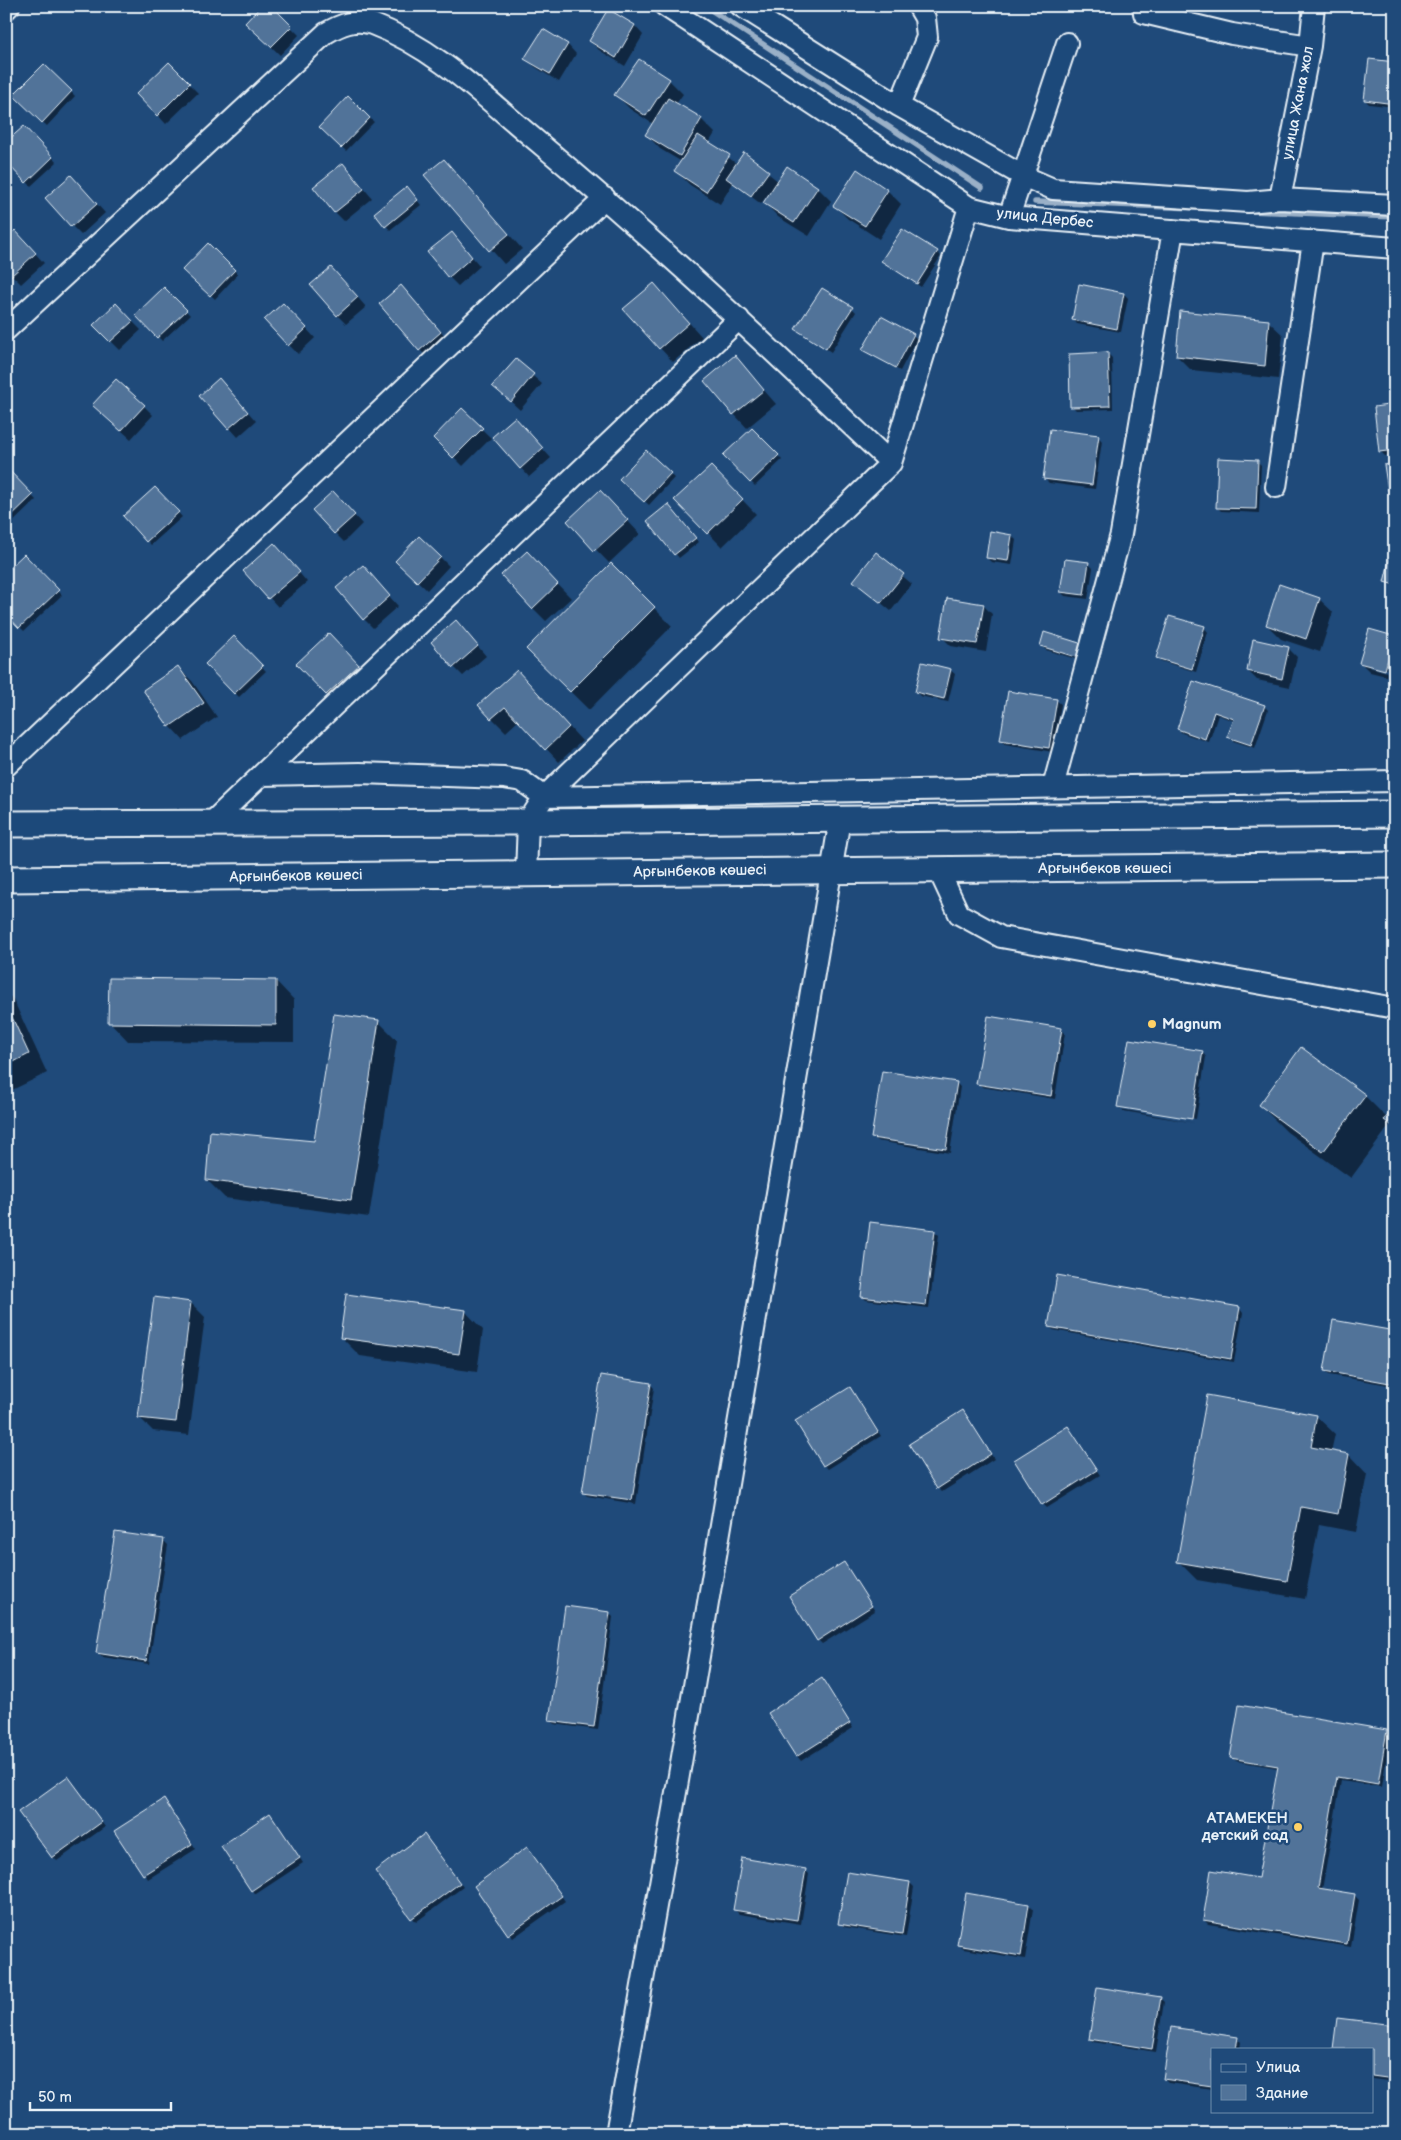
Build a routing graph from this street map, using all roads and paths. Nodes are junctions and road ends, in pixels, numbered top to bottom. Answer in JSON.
{"nodes":[{"id":1,"x":9,"y":6,"type":"edge"},
{"id":2,"x":665,"y":6,"type":"edge"},
{"id":3,"x":742,"y":6,"type":"edge"},
{"id":4,"x":918,"y":6,"type":"edge"},
{"id":5,"x":1314,"y":6,"type":"edge"},
{"id":6,"x":6,"y":9,"type":"edge"},
{"id":7,"x":1143,"y":9,"type":"edge"},
{"id":8,"x":1067,"y":42,"type":"dead end"},
{"id":9,"x":1310,"y":46,"type":"junction"},
{"id":10,"x":899,"y":106,"type":"junction"},
{"id":11,"x":1023,"y":176,"type":"junction"},
{"id":12,"x":605,"y":198,"type":"junction"},
{"id":13,"x":1280,"y":199,"type":"junction"},
{"id":14,"x":1395,"y":205,"type":"edge"},
{"id":15,"x":969,"y":207,"type":"junction"},
{"id":16,"x":1009,"y":217,"type":"junction"},
{"id":17,"x":1173,"y":230,"type":"junction"},
{"id":18,"x":1313,"y":241,"type":"junction"},
{"id":19,"x":1395,"y":248,"type":"edge"},
{"id":20,"x":739,"y":319,"type":"junction"},
{"id":21,"x":6,"y":330,"type":"edge"},
{"id":22,"x":891,"y":463,"type":"junction"},
{"id":23,"x":1276,"y":486,"type":"dead end"},
{"id":24,"x":6,"y":766,"type":"edge"},
{"id":25,"x":262,"y":775,"type":"junction"},
{"id":26,"x":1395,"y":780,"type":"edge"},
{"id":27,"x":1053,"y":787,"type":"junction"},
{"id":28,"x":544,"y":797,"type":"junction"},
{"id":29,"x":1395,"y":814,"type":"edge"},
{"id":30,"x":840,"y":819,"type":"junction"},
{"id":31,"x":212,"y":822,"type":"junction"},
{"id":32,"x":528,"y":822,"type":"junction"},
{"id":33,"x":6,"y":824,"type":"edge"},
{"id":34,"x":1395,"y":865,"type":"edge"},
{"id":35,"x":832,"y":869,"type":"junction"},
{"id":36,"x":938,"y":870,"type":"junction"},
{"id":37,"x":526,"y":874,"type":"junction"},
{"id":38,"x":6,"y":878,"type":"edge"},
{"id":39,"x":1395,"y":1008,"type":"edge"},
{"id":40,"x":616,"y":2134,"type":"edge"}],
"edges":[{"from":1,"to":6,"type":"street"},
{"from":2,"to":15,"type":"street","name":"улица Дербес"},
{"from":3,"to":10,"type":"street","name":"улица Дербес"},
{"from":4,"to":10,"type":"street"},
{"from":5,"to":9,"type":"street","name":"улица Жана жол"},
{"from":7,"to":9,"type":"street"},
{"from":8,"to":11,"type":"street"},
{"from":9,"to":13,"type":"street","name":"улица Жана жол"},
{"from":10,"to":11,"type":"street","name":"улица Дербес"},
{"from":11,"to":13,"type":"street","name":"улица Дербес"},
{"from":11,"to":16,"type":"street"},
{"from":12,"to":20,"type":"street"},
{"from":12,"to":21,"type":"street"},
{"from":12,"to":24,"type":"street"},
{"from":13,"to":14,"type":"street","name":"улица Дербес"},
{"from":15,"to":16,"type":"street","name":"улица Дербес"},
{"from":15,"to":22,"type":"street"},
{"from":16,"to":17,"type":"street","name":"улица Дербес"},
{"from":17,"to":18,"type":"street","name":"улица Дербес"},
{"from":17,"to":27,"type":"street"},
{"from":18,"to":19,"type":"street","name":"улица Дербес"},
{"from":18,"to":23,"type":"street"},
{"from":20,"to":22,"type":"street"},
{"from":20,"to":25,"type":"street"},
{"from":22,"to":28,"type":"street"},
{"from":25,"to":28,"type":"street"},
{"from":25,"to":31,"type":"street"},
{"from":26,"to":27,"type":"street"},
{"from":27,"to":28,"type":"street"},
{"from":28,"to":32,"type":"street"},
{"from":29,"to":30,"type":"main road"},
{"from":30,"to":32,"type":"main road"},
{"from":30,"to":35,"type":"street"},
{"from":31,"to":32,"type":"main road"},
{"from":31,"to":33,"type":"main road"},
{"from":32,"to":37,"type":"street"},
{"from":34,"to":36,"type":"main road","name":"Арғынбеков көшесі"},
{"from":35,"to":36,"type":"main road","name":"Арғынбеков көшесі"},
{"from":35,"to":37,"type":"main road","name":"Арғынбеков көшесі"},
{"from":35,"to":40,"type":"street"},
{"from":36,"to":39,"type":"street"},
{"from":37,"to":38,"type":"main road","name":"Арғынбеков көшесі"}]}
